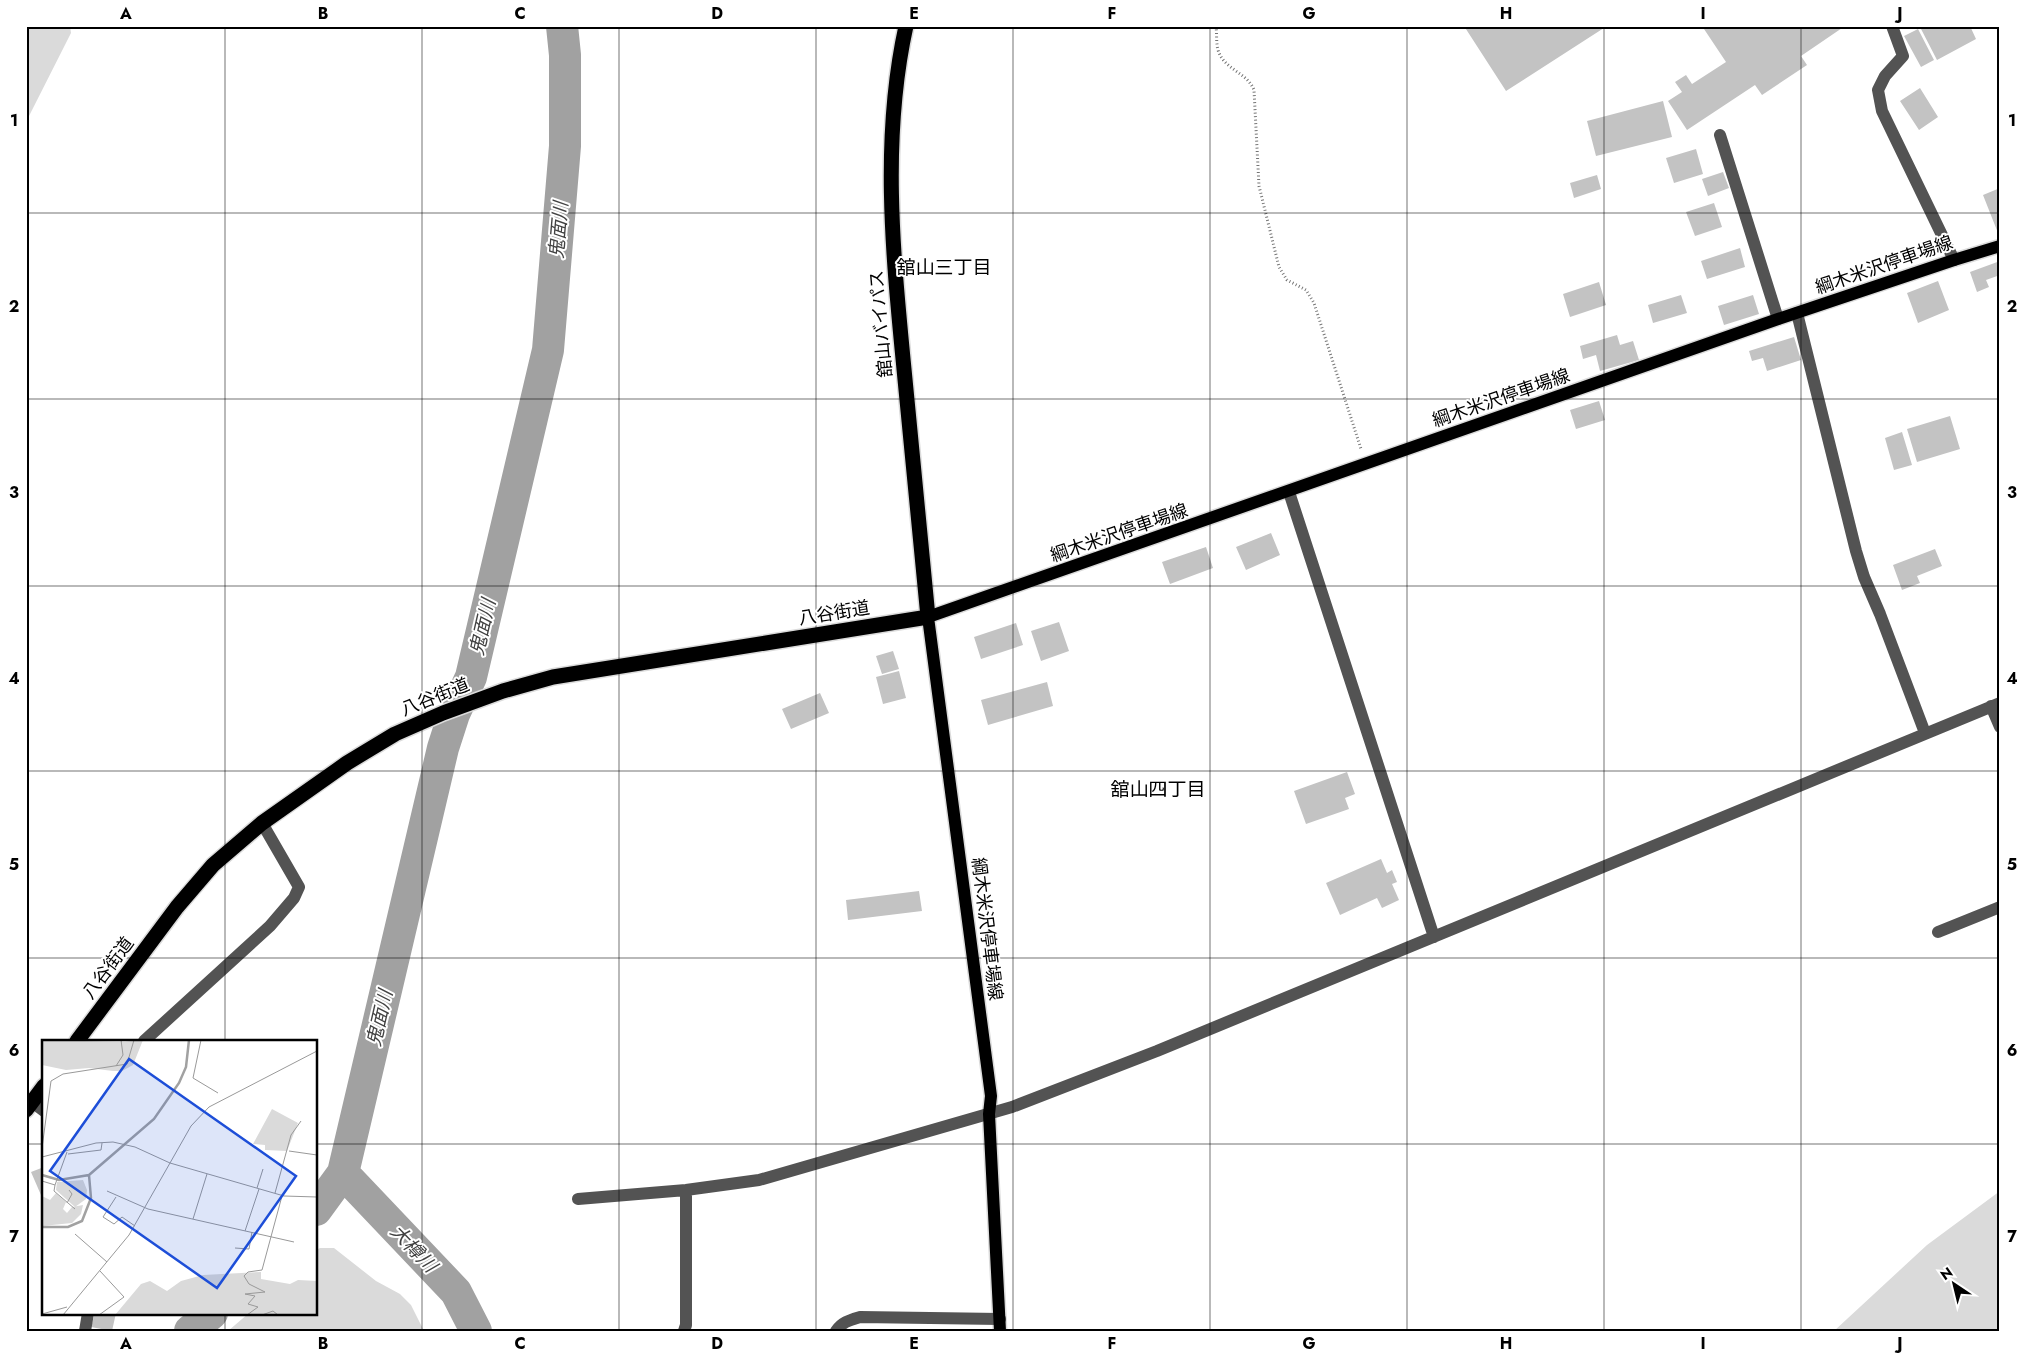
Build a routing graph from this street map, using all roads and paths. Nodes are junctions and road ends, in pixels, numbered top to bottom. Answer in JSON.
{"nodes":[{"id":1,"x":906,"y":26,"type":"edge"},
{"id":2,"x":1216,"y":26,"type":"edge"},
{"id":3,"x":1892,"y":26,"type":"edge"},
{"id":4,"x":1720,"y":135,"type":"dead end"},
{"id":5,"x":2000,"y":246,"type":"edge"},
{"id":6,"x":1954,"y":260,"type":"junction"},
{"id":7,"x":1797,"y":313,"type":"junction"},
{"id":8,"x":1778,"y":319,"type":"junction"},
{"id":9,"x":1366,"y":464,"type":"junction"},
{"id":10,"x":1289,"y":492,"type":"junction"},
{"id":11,"x":928,"y":618,"type":"junction"},
{"id":12,"x":1996,"y":705,"type":"edge"},
{"id":13,"x":2000,"y":727,"type":"edge"},
{"id":14,"x":1925,"y":733,"type":"junction"},
{"id":15,"x":262,"y":823,"type":"junction"},
{"id":16,"x":2000,"y":907,"type":"edge"},
{"id":17,"x":1938,"y":932,"type":"dead end"},
{"id":18,"x":1434,"y":937,"type":"junction"},
{"id":19,"x":78,"y":1040,"type":"edge"},
{"id":20,"x":145,"y":1040,"type":"edge"},
{"id":21,"x":42,"y":1090,"type":"edge"},
{"id":22,"x":34,"y":1107,"type":"edge"},
{"id":23,"x":989,"y":1114,"type":"junction"},
{"id":24,"x":686,"y":1190,"type":"junction"},
{"id":25,"x":578,"y":1199,"type":"dead end"},
{"id":26,"x":88,"y":1314,"type":"edge"},
{"id":27,"x":1000,"y":1325,"type":"edge"},
{"id":28,"x":85,"y":1331,"type":"edge"},
{"id":29,"x":684,"y":1331,"type":"edge"},
{"id":30,"x":836,"y":1331,"type":"edge"}],
"edges":[{"from":1,"to":11,"type":"highway","name":"舘山バイパス"},
{"from":2,"to":9,"type":"path"},
{"from":3,"to":6,"type":"street"},
{"from":4,"to":8,"type":"street"},
{"from":5,"to":6,"type":"main road","name":"綱木米沢停車場線"},
{"from":6,"to":7,"type":"main road","name":"綱木米沢停車場線"},
{"from":7,"to":8,"type":"main road","name":"綱木米沢停車場線"},
{"from":7,"to":14,"type":"street"},
{"from":8,"to":9,"type":"main road","name":"綱木米沢停車場線"},
{"from":9,"to":10,"type":"main road","name":"綱木米沢停車場線"},
{"from":10,"to":11,"type":"main road","name":"綱木米沢停車場線"},
{"from":10,"to":18,"type":"street"},
{"from":11,"to":15,"type":"highway","name":"八谷街道"},
{"from":11,"to":23,"type":"main road","name":"綱木米沢停車場線"},
{"from":12,"to":13,"type":"street"},
{"from":12,"to":14,"type":"street"},
{"from":14,"to":18,"type":"street"},
{"from":15,"to":19,"type":"highway","name":"八谷街道"},
{"from":15,"to":20,"type":"street"},
{"from":16,"to":17,"type":"street"},
{"from":18,"to":23,"type":"street"},
{"from":21,"to":22,"type":"highway"},
{"from":23,"to":24,"type":"street"},
{"from":23,"to":27,"type":"main road","name":"綱木米沢停車場線"},
{"from":24,"to":25,"type":"street"},
{"from":24,"to":29,"type":"street"},
{"from":26,"to":28,"type":"street"},
{"from":27,"to":30,"type":"street"}]}
